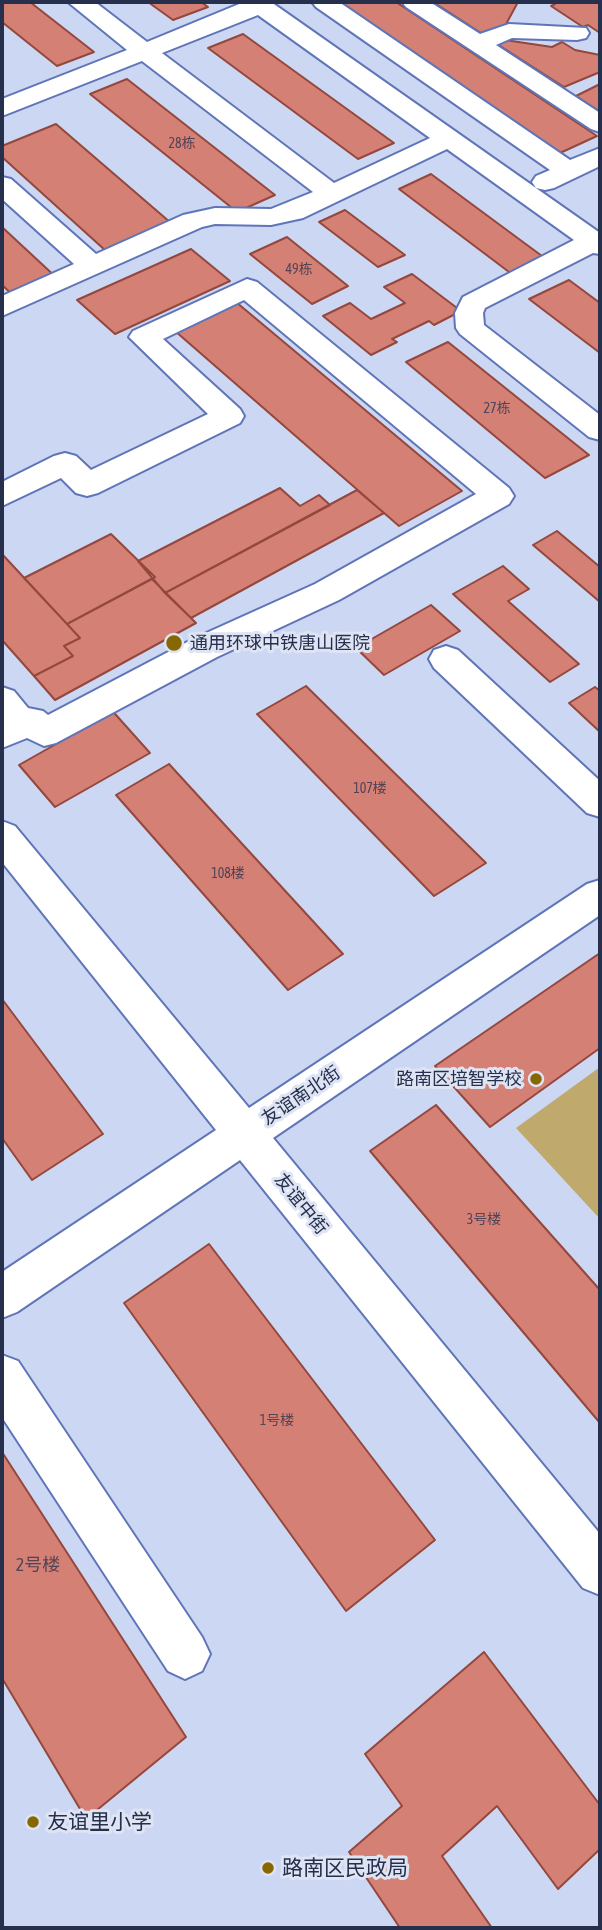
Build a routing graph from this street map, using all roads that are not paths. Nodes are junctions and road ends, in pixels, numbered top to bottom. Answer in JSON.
{"nodes":[{"id":1,"x":80,"y":2,"type":"edge"},
{"id":2,"x":324,"y":2,"type":"edge"},
{"id":3,"x":414,"y":2,"type":"edge"},
{"id":4,"x":259,"y":4,"type":"edge"},
{"id":5,"x":522,"y":17,"type":"junction"},
{"id":6,"x":589,"y":36,"type":"edge"},
{"id":7,"x":477,"y":44,"type":"junction"},
{"id":8,"x":145,"y":51,"type":"junction"},
{"id":9,"x":2,"y":83,"type":"edge"},
{"id":10,"x":12,"y":104,"type":"edge"},
{"id":11,"x":600,"y":124,"type":"edge"},
{"id":12,"x":448,"y":139,"type":"junction"},
{"id":13,"x":600,"y":156,"type":"edge"},
{"id":14,"x":569,"y":171,"type":"junction"},
{"id":15,"x":2,"y":185,"type":"edge"},
{"id":16,"x":524,"y":192,"type":"junction"},
{"id":17,"x":331,"y":193,"type":"junction"},
{"id":18,"x":597,"y":243,"type":"edge"},
{"id":19,"x":93,"y":266,"type":"junction"},
{"id":20,"x":2,"y":307,"type":"edge"},
{"id":21,"x":600,"y":430,"type":"edge"},
{"id":22,"x":2,"y":495,"type":"edge"},
{"id":23,"x":446,"y":659,"type":"dead end"},
{"id":24,"x":9,"y":720,"type":"edge"},
{"id":25,"x":600,"y":803,"type":"edge"},
{"id":26,"x":2,"y":836,"type":"edge"},
{"id":27,"x":600,"y":895,"type":"edge"},
{"id":28,"x":244,"y":1134,"type":"junction"},
{"id":29,"x":2,"y":1297,"type":"edge"},
{"id":30,"x":2,"y":1377,"type":"edge"},
{"id":31,"x":600,"y":1571,"type":"edge"},
{"id":32,"x":185,"y":1654,"type":"dead end"}],
"edges":[{"from":1,"to":8,"type":"street"},
{"from":2,"to":14,"type":"street"},
{"from":3,"to":7,"type":"street"},
{"from":4,"to":8,"type":"street"},
{"from":4,"to":12,"type":"street"},
{"from":5,"to":6,"type":"street"},
{"from":5,"to":6,"type":"street"},
{"from":5,"to":7,"type":"street"},
{"from":7,"to":11,"type":"street"},
{"from":8,"to":10,"type":"street"},
{"from":8,"to":17,"type":"street"},
{"from":9,"to":10,"type":"street"},
{"from":12,"to":16,"type":"street"},
{"from":12,"to":17,"type":"street"},
{"from":13,"to":14,"type":"street"},
{"from":14,"to":16,"type":"street"},
{"from":15,"to":19,"type":"street"},
{"from":16,"to":18,"type":"street"},
{"from":17,"to":19,"type":"street"},
{"from":18,"to":21,"type":"street"},
{"from":19,"to":20,"type":"street"},
{"from":22,"to":24,"type":"street"},
{"from":23,"to":25,"type":"street"},
{"from":26,"to":28,"type":"street","name":"友谊中街"},
{"from":27,"to":28,"type":"street","name":"友谊南北街"},
{"from":28,"to":29,"type":"street","name":"友谊南北街"},
{"from":28,"to":31,"type":"street","name":"友谊中街"},
{"from":30,"to":32,"type":"street"}]}
